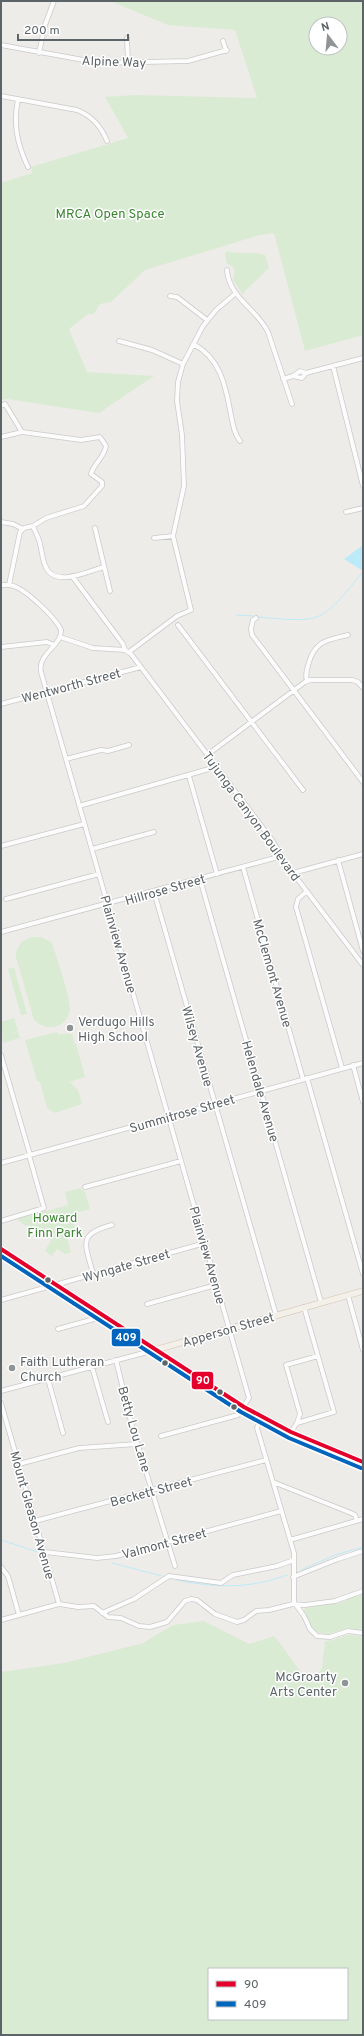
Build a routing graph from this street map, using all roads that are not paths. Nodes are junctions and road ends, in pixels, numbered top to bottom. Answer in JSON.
{"nodes":[{"id":1,"x":48,"y":1,"type":"edge"},
{"id":2,"x":53,"y":2,"type":"edge"},
{"id":3,"x":127,"y":38,"type":"dead end"},
{"id":4,"x":223,"y":41,"type":"dead end"},
{"id":5,"x":1,"y":45,"type":"edge"},
{"id":6,"x":39,"y":53,"type":"junction"},
{"id":7,"x":128,"y":62,"type":"junction"},
{"id":8,"x":1,"y":96,"type":"edge"},
{"id":9,"x":18,"y":99,"type":"junction"},
{"id":10,"x":107,"y":141,"type":"dead end"},
{"id":11,"x":28,"y":167,"type":"dead end"},
{"id":12,"x":227,"y":270,"type":"dead end"},
{"id":13,"x":236,"y":293,"type":"junction"},
{"id":14,"x":170,"y":296,"type":"dead end"},
{"id":15,"x":207,"y":320,"type":"junction"},
{"id":16,"x":119,"y":341,"type":"dead end"},
{"id":17,"x":193,"y":344,"type":"junction"},
{"id":18,"x":363,"y":358,"type":"edge"},
{"id":19,"x":183,"y":364,"type":"junction"},
{"id":20,"x":333,"y":366,"type":"junction"},
{"id":21,"x":284,"y":379,"type":"junction"},
{"id":22,"x":292,"y":404,"type":"dead end"},
{"id":23,"x":3,"y":405,"type":"edge"},
{"id":24,"x":22,"y":432,"type":"junction"},
{"id":25,"x":1,"y":437,"type":"edge"},
{"id":26,"x":240,"y":441,"type":"dead end"},
{"id":27,"x":363,"y":462,"type":"edge"},
{"id":28,"x":357,"y":463,"type":"junction"},
{"id":29,"x":363,"y":486,"type":"edge"},
{"id":30,"x":363,"y":508,"type":"edge"},
{"id":31,"x":346,"y":512,"type":"dead end"},
{"id":32,"x":1,"y":522,"type":"edge"},
{"id":33,"x":33,"y":526,"type":"junction"},
{"id":34,"x":95,"y":528,"type":"dead end"},
{"id":35,"x":23,"y":529,"type":"junction"},
{"id":36,"x":173,"y":536,"type":"junction"},
{"id":37,"x":154,"y":538,"type":"dead end"},
{"id":38,"x":104,"y":567,"type":"junction"},
{"id":39,"x":72,"y":576,"type":"junction"},
{"id":40,"x":1,"y":585,"type":"edge"},
{"id":41,"x":9,"y":585,"type":"junction"},
{"id":42,"x":110,"y":591,"type":"dead end"},
{"id":43,"x":256,"y":618,"type":"dead end"},
{"id":44,"x":178,"y":625,"type":"dead end"},
{"id":45,"x":348,"y":635,"type":"dead end"},
{"id":46,"x":60,"y":637,"type":"junction"},
{"id":47,"x":54,"y":645,"type":"junction"},
{"id":48,"x":1,"y":647,"type":"edge"},
{"id":49,"x":127,"y":651,"type":"junction"},
{"id":50,"x":141,"y":667,"type":"junction"},
{"id":51,"x":307,"y":681,"type":"junction"},
{"id":52,"x":363,"y":688,"type":"edge"},
{"id":53,"x":294,"y":690,"type":"junction"},
{"id":54,"x":47,"y":692,"type":"junction"},
{"id":55,"x":1,"y":704,"type":"edge"},
{"id":56,"x":251,"y":722,"type":"junction"},
{"id":57,"x":129,"y":745,"type":"dead end"},
{"id":58,"x":207,"y":755,"type":"junction"},
{"id":59,"x":66,"y":759,"type":"junction"},
{"id":60,"x":216,"y":767,"type":"junction"},
{"id":61,"x":189,"y":776,"type":"junction"},
{"id":62,"x":363,"y":782,"type":"edge"},
{"id":63,"x":304,"y":790,"type":"dead end"},
{"id":64,"x":79,"y":806,"type":"junction"},
{"id":65,"x":84,"y":824,"type":"junction"},
{"id":66,"x":154,"y":832,"type":"dead end"},
{"id":67,"x":1,"y":846,"type":"edge"},
{"id":68,"x":92,"y":849,"type":"junction"},
{"id":69,"x":363,"y":854,"type":"edge"},
{"id":70,"x":282,"y":856,"type":"junction"},
{"id":71,"x":338,"y":860,"type":"junction"},
{"id":72,"x":243,"y":867,"type":"junction"},
{"id":73,"x":293,"y":873,"type":"junction"},
{"id":74,"x":99,"y":874,"type":"junction"},
{"id":75,"x":217,"y":874,"type":"junction"},
{"id":76,"x":200,"y":879,"type":"junction"},
{"id":77,"x":154,"y":892,"type":"junction"},
{"id":78,"x":307,"y":892,"type":"junction"},
{"id":79,"x":6,"y":899,"type":"dead end"},
{"id":80,"x":107,"y":904,"type":"junction"},
{"id":81,"x":1,"y":932,"type":"edge"},
{"id":82,"x":363,"y":951,"type":"edge"},
{"id":83,"x":363,"y":965,"type":"edge"},
{"id":84,"x":1,"y":1055,"type":"edge"},
{"id":85,"x":363,"y":1062,"type":"edge"},
{"id":86,"x":353,"y":1065,"type":"junction"},
{"id":87,"x":342,"y":1068,"type":"junction"},
{"id":88,"x":305,"y":1079,"type":"junction"},
{"id":89,"x":261,"y":1091,"type":"junction"},
{"id":90,"x":363,"y":1102,"type":"edge"},
{"id":91,"x":215,"y":1104,"type":"junction"},
{"id":92,"x":168,"y":1117,"type":"junction"},
{"id":93,"x":30,"y":1155,"type":"junction"},
{"id":94,"x":181,"y":1160,"type":"junction"},
{"id":95,"x":1,"y":1163,"type":"edge"},
{"id":96,"x":85,"y":1187,"type":"dead end"},
{"id":97,"x":1,"y":1221,"type":"edge"},
{"id":98,"x":112,"y":1225,"type":"dead end"},
{"id":99,"x":205,"y":1243,"type":"junction"},
{"id":100,"x":1,"y":1249,"type":"edge"},
{"id":101,"x":93,"y":1274,"type":"junction"},
{"id":102,"x":363,"y":1274,"type":"edge"},
{"id":103,"x":56,"y":1285,"type":"junction"},
{"id":104,"x":216,"y":1285,"type":"junction"},
{"id":105,"x":363,"y":1291,"type":"edge"},
{"id":106,"x":348,"y":1295,"type":"junction"},
{"id":107,"x":1,"y":1300,"type":"edge"},
{"id":108,"x":322,"y":1302,"type":"junction"},
{"id":109,"x":147,"y":1304,"type":"dead end"},
{"id":110,"x":304,"y":1307,"type":"junction"},
{"id":111,"x":98,"y":1313,"type":"junction"},
{"id":112,"x":276,"y":1315,"type":"junction"},
{"id":113,"x":229,"y":1328,"type":"junction"},
{"id":114,"x":58,"y":1329,"type":"dead end"},
{"id":115,"x":155,"y":1350,"type":"junction"},
{"id":116,"x":363,"y":1350,"type":"edge"},
{"id":117,"x":318,"y":1356,"type":"junction"},
{"id":118,"x":116,"y":1360,"type":"junction"},
{"id":119,"x":92,"y":1367,"type":"junction"},
{"id":120,"x":48,"y":1379,"type":"junction"},
{"id":121,"x":1,"y":1391,"type":"edge"},
{"id":122,"x":1,"y":1403,"type":"edge"},
{"id":123,"x":244,"y":1407,"type":"junction"},
{"id":124,"x":262,"y":1417,"type":"junction"},
{"id":125,"x":108,"y":1422,"type":"dead end"},
{"id":126,"x":296,"y":1423,"type":"junction"},
{"id":127,"x":291,"y":1432,"type":"junction"},
{"id":128,"x":63,"y":1433,"type":"dead end"},
{"id":129,"x":161,"y":1436,"type":"dead end"},
{"id":130,"x":137,"y":1444,"type":"junction"},
{"id":131,"x":266,"y":1460,"type":"junction"},
{"id":132,"x":363,"y":1462,"type":"edge"},
{"id":133,"x":19,"y":1464,"type":"junction"},
{"id":134,"x":273,"y":1482,"type":"junction"},
{"id":135,"x":153,"y":1491,"type":"junction"},
{"id":136,"x":281,"y":1511,"type":"junction"},
{"id":137,"x":363,"y":1519,"type":"edge"},
{"id":138,"x":36,"y":1521,"type":"junction"},
{"id":139,"x":357,"y":1521,"type":"junction"},
{"id":140,"x":290,"y":1540,"type":"junction"},
{"id":141,"x":168,"y":1542,"type":"junction"},
{"id":142,"x":363,"y":1551,"type":"edge"},
{"id":143,"x":45,"y":1552,"type":"junction"},
{"id":144,"x":294,"y":1560,"type":"junction"},
{"id":145,"x":175,"y":1566,"type":"dead end"},
{"id":146,"x":1,"y":1567,"type":"edge"},
{"id":147,"x":293,"y":1577,"type":"junction"},
{"id":148,"x":363,"y":1592,"type":"edge"},
{"id":149,"x":295,"y":1603,"type":"junction"},
{"id":150,"x":59,"y":1604,"type":"junction"},
{"id":151,"x":102,"y":1613,"type":"junction"},
{"id":152,"x":19,"y":1615,"type":"junction"},
{"id":153,"x":1,"y":1620,"type":"edge"},
{"id":154,"x":363,"y":1633,"type":"edge"}],
"edges":[{"from":1,"to":2,"type":"street"},
{"from":2,"to":6,"type":"street"},
{"from":3,"to":7,"type":"street"},
{"from":4,"to":7,"type":"street","name":"Alpine Way"},
{"from":5,"to":6,"type":"street","name":"Alpine Way"},
{"from":6,"to":7,"type":"street","name":"Alpine Way"},
{"from":8,"to":9,"type":"street"},
{"from":9,"to":10,"type":"street"},
{"from":9,"to":11,"type":"street"},
{"from":12,"to":13,"type":"street"},
{"from":13,"to":15,"type":"street"},
{"from":13,"to":21,"type":"street"},
{"from":14,"to":15,"type":"street"},
{"from":15,"to":17,"type":"street"},
{"from":16,"to":19,"type":"street"},
{"from":17,"to":19,"type":"street"},
{"from":17,"to":26,"type":"street"},
{"from":18,"to":20,"type":"street"},
{"from":19,"to":36,"type":"street"},
{"from":20,"to":21,"type":"street"},
{"from":20,"to":28,"type":"street"},
{"from":21,"to":22,"type":"street"},
{"from":23,"to":24,"type":"street"},
{"from":24,"to":25,"type":"street"},
{"from":24,"to":33,"type":"street"},
{"from":27,"to":28,"type":"street"},
{"from":28,"to":29,"type":"street"},
{"from":30,"to":31,"type":"street"},
{"from":32,"to":35,"type":"street"},
{"from":33,"to":35,"type":"street"},
{"from":33,"to":39,"type":"street"},
{"from":34,"to":38,"type":"street"},
{"from":35,"to":41,"type":"street"},
{"from":36,"to":37,"type":"street"},
{"from":36,"to":49,"type":"street"},
{"from":38,"to":39,"type":"street"},
{"from":38,"to":42,"type":"street"},
{"from":39,"to":49,"type":"street","name":"Tujunga Canyon Boulevard"},
{"from":40,"to":41,"type":"street"},
{"from":41,"to":46,"type":"street"},
{"from":43,"to":53,"type":"street"},
{"from":44,"to":56,"type":"street"},
{"from":45,"to":51,"type":"street"},
{"from":46,"to":47,"type":"street"},
{"from":46,"to":49,"type":"street"},
{"from":47,"to":48,"type":"street"},
{"from":47,"to":54,"type":"street","name":"Plainview Avenue"},
{"from":49,"to":50,"type":"street","name":"Tujunga Canyon Boulevard"},
{"from":50,"to":54,"type":"street","name":"Wentworth Street"},
{"from":50,"to":58,"type":"street","name":"Tujunga Canyon Boulevard"},
{"from":51,"to":52,"type":"street"},
{"from":51,"to":53,"type":"street"},
{"from":53,"to":56,"type":"street"},
{"from":53,"to":62,"type":"street"},
{"from":54,"to":55,"type":"street","name":"Wentworth Street"},
{"from":54,"to":59,"type":"street","name":"Plainview Avenue"},
{"from":56,"to":58,"type":"street"},
{"from":56,"to":63,"type":"street"},
{"from":57,"to":59,"type":"street"},
{"from":58,"to":60,"type":"street","name":"Tujunga Canyon Boulevard"},
{"from":59,"to":64,"type":"street","name":"Plainview Avenue"},
{"from":60,"to":61,"type":"street"},
{"from":60,"to":70,"type":"street","name":"Tujunga Canyon Boulevard"},
{"from":61,"to":64,"type":"street"},
{"from":61,"to":75,"type":"street"},
{"from":64,"to":65,"type":"street","name":"Plainview Avenue"},
{"from":65,"to":67,"type":"street"},
{"from":65,"to":68,"type":"street","name":"Plainview Avenue"},
{"from":66,"to":68,"type":"street"},
{"from":68,"to":74,"type":"street","name":"Plainview Avenue"},
{"from":69,"to":71,"type":"street"},
{"from":70,"to":72,"type":"street","name":"Hillrose Street"},
{"from":70,"to":73,"type":"street","name":"Tujunga Canyon Boulevard"},
{"from":71,"to":73,"type":"street"},
{"from":71,"to":82,"type":"street"},
{"from":72,"to":75,"type":"street","name":"Hillrose Street"},
{"from":72,"to":88,"type":"street","name":"McClemont Avenue"},
{"from":73,"to":78,"type":"street","name":"Tujunga Canyon Boulevard"},
{"from":74,"to":79,"type":"street"},
{"from":74,"to":80,"type":"street","name":"Plainview Avenue"},
{"from":75,"to":76,"type":"street","name":"Hillrose Street"},
{"from":76,"to":77,"type":"street","name":"Hillrose Street"},
{"from":76,"to":89,"type":"street","name":"Helendale Avenue"},
{"from":77,"to":80,"type":"street","name":"Hillrose Street"},
{"from":77,"to":91,"type":"street","name":"Wilsey Avenue"},
{"from":78,"to":83,"type":"street","name":"Tujunga Canyon Boulevard"},
{"from":78,"to":87,"type":"street"},
{"from":80,"to":81,"type":"street","name":"Hillrose Street"},
{"from":80,"to":92,"type":"street","name":"Plainview Avenue"},
{"from":84,"to":93,"type":"street"},
{"from":85,"to":86,"type":"street","name":"Summitrose Street"},
{"from":86,"to":87,"type":"street","name":"Summitrose Street"},
{"from":86,"to":90,"type":"street"},
{"from":87,"to":88,"type":"street","name":"Summitrose Street"},
{"from":88,"to":89,"type":"street","name":"Summitrose Street"},
{"from":88,"to":102,"type":"street","name":"McClemont Avenue"},
{"from":89,"to":91,"type":"street","name":"Summitrose Street"},
{"from":89,"to":108,"type":"street","name":"Helendale Avenue"},
{"from":91,"to":92,"type":"street","name":"Summitrose Street"},
{"from":91,"to":112,"type":"street","name":"Wilsey Avenue"},
{"from":92,"to":93,"type":"street","name":"Summitrose Street"},
{"from":92,"to":94,"type":"street","name":"Plainview Avenue"},
{"from":93,"to":95,"type":"street","name":"Summitrose Street"},
{"from":93,"to":97,"type":"street"},
{"from":94,"to":96,"type":"street"},
{"from":94,"to":99,"type":"street","name":"Plainview Avenue"},
{"from":98,"to":101,"type":"street"},
{"from":99,"to":101,"type":"street","name":"Wyngate Street"},
{"from":99,"to":104,"type":"street","name":"Plainview Avenue"},
{"from":100,"to":103,"type":"main road"},
{"from":101,"to":103,"type":"street","name":"Wyngate Street"},
{"from":103,"to":107,"type":"street","name":"Wyngate Street"},
{"from":103,"to":111,"type":"main road"},
{"from":104,"to":109,"type":"street"},
{"from":104,"to":113,"type":"street","name":"Plainview Avenue"},
{"from":105,"to":106,"type":"main road","name":"Apperson Street"},
{"from":106,"to":108,"type":"main road","name":"Apperson Street"},
{"from":106,"to":116,"type":"street"},
{"from":108,"to":110,"type":"main road","name":"Apperson Street"},
{"from":110,"to":112,"type":"main road","name":"Apperson Street"},
{"from":110,"to":117,"type":"street"},
{"from":111,"to":114,"type":"street"},
{"from":111,"to":115,"type":"main road"},
{"from":112,"to":113,"type":"main road","name":"Apperson Street"},
{"from":113,"to":115,"type":"main road","name":"Apperson Street"},
{"from":113,"to":123,"type":"street","name":"Plainview Avenue"},
{"from":115,"to":118,"type":"street","name":"Apperson Street"},
{"from":115,"to":123,"type":"main road"},
{"from":117,"to":126,"type":"street"},
{"from":117,"to":126,"type":"street"},
{"from":118,"to":119,"type":"street","name":"Apperson Street"},
{"from":118,"to":130,"type":"street","name":"Betty Lou Lane"},
{"from":119,"to":120,"type":"street","name":"Apperson Street"},
{"from":119,"to":125,"type":"street"},
{"from":120,"to":121,"type":"street","name":"Apperson Street"},
{"from":120,"to":128,"type":"street"},
{"from":122,"to":133,"type":"street","name":"Mount Gleason Avenue"},
{"from":123,"to":124,"type":"main road"},
{"from":123,"to":129,"type":"street"},
{"from":124,"to":127,"type":"main road"},
{"from":124,"to":131,"type":"street"},
{"from":126,"to":127,"type":"street"},
{"from":127,"to":132,"type":"main road"},
{"from":130,"to":133,"type":"street"},
{"from":130,"to":135,"type":"street","name":"Betty Lou Lane"},
{"from":131,"to":134,"type":"street"},
{"from":131,"to":135,"type":"street","name":"Beckett Street"},
{"from":133,"to":138,"type":"street","name":"Mount Gleason Avenue"},
{"from":134,"to":136,"type":"street"},
{"from":134,"to":139,"type":"street"},
{"from":135,"to":138,"type":"street","name":"Beckett Street"},
{"from":135,"to":141,"type":"street","name":"Betty Lou Lane"},
{"from":136,"to":140,"type":"street"},
{"from":136,"to":141,"type":"street","name":"Valmont Street"},
{"from":137,"to":139,"type":"street"},
{"from":138,"to":143,"type":"street","name":"Mount Gleason Avenue"},
{"from":139,"to":140,"type":"street"},
{"from":140,"to":144,"type":"street"},
{"from":141,"to":143,"type":"street","name":"Valmont Street"},
{"from":141,"to":145,"type":"street","name":"Betty Lou Lane"},
{"from":142,"to":147,"type":"street"},
{"from":143,"to":150,"type":"street","name":"Mount Gleason Avenue"},
{"from":144,"to":147,"type":"street"},
{"from":144,"to":151,"type":"street"},
{"from":146,"to":152,"type":"street"},
{"from":147,"to":149,"type":"street"},
{"from":148,"to":149,"type":"street"},
{"from":149,"to":151,"type":"street"},
{"from":149,"to":154,"type":"street"},
{"from":150,"to":151,"type":"street"},
{"from":150,"to":152,"type":"street"},
{"from":152,"to":153,"type":"street"}]}
